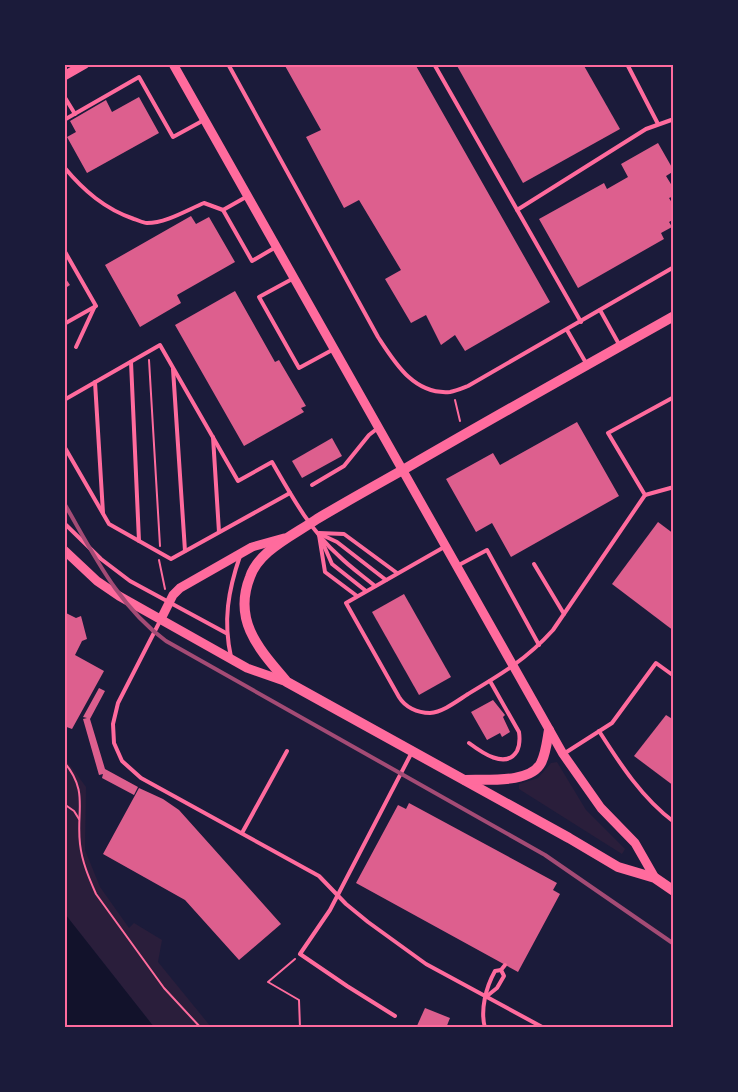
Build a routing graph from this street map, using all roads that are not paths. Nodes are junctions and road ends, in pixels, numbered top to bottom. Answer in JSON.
{"nodes":[{"id":1,"x":85,"y":64,"type":"edge"},
{"id":2,"x":173,"y":64,"type":"edge"},
{"id":3,"x":228,"y":64,"type":"edge"},
{"id":4,"x":434,"y":64,"type":"edge"},
{"id":5,"x":627,"y":64,"type":"edge"},
{"id":6,"x":64,"y":76,"type":"edge"},
{"id":7,"x":64,"y":96,"type":"edge"},
{"id":8,"x":75,"y":114,"type":"junction"},
{"id":9,"x":674,"y":118,"type":"edge"},
{"id":10,"x":64,"y":120,"type":"edge"},
{"id":11,"x":204,"y":120,"type":"junction"},
{"id":12,"x":658,"y":124,"type":"junction"},
{"id":13,"x":64,"y":167,"type":"edge"},
{"id":14,"x":248,"y":196,"type":"junction"},
{"id":15,"x":223,"y":210,"type":"junction"},
{"id":16,"x":517,"y":210,"type":"junction"},
{"id":17,"x":276,"y":247,"type":"junction"},
{"id":18,"x":64,"y":250,"type":"edge"},
{"id":19,"x":674,"y":267,"type":"edge"},
{"id":20,"x":294,"y":278,"type":"junction"},
{"id":21,"x":96,"y":306,"type":"junction"},
{"id":22,"x":600,"y":310,"type":"junction"},
{"id":23,"x":674,"y":316,"type":"edge"},
{"id":24,"x":581,"y":322,"type":"junction"},
{"id":25,"x":64,"y":324,"type":"edge"},
{"id":26,"x":567,"y":330,"type":"junction"},
{"id":27,"x":621,"y":346,"type":"junction"},
{"id":28,"x":76,"y":347,"type":"dead end"},
{"id":29,"x":334,"y":349,"type":"junction"},
{"id":30,"x":131,"y":362,"type":"junction"},
{"id":31,"x":587,"y":365,"type":"junction"},
{"id":32,"x":173,"y":368,"type":"junction"},
{"id":33,"x":95,"y":382,"type":"junction"},
{"id":34,"x":674,"y":397,"type":"edge"},
{"id":35,"x":64,"y":400,"type":"edge"},
{"id":36,"x":379,"y":428,"type":"junction"},
{"id":37,"x":213,"y":436,"type":"junction"},
{"id":38,"x":64,"y":446,"type":"edge"},
{"id":39,"x":402,"y":470,"type":"junction"},
{"id":40,"x":312,"y":485,"type":"dead end"},
{"id":41,"x":674,"y":487,"type":"edge"},
{"id":42,"x":290,"y":493,"type":"junction"},
{"id":43,"x":645,"y":495,"type":"junction"},
{"id":44,"x":104,"y":514,"type":"junction"},
{"id":45,"x":64,"y":523,"type":"edge"},
{"id":46,"x":310,"y":524,"type":"junction"},
{"id":47,"x":219,"y":532,"type":"junction"},
{"id":48,"x":318,"y":533,"type":"junction"},
{"id":49,"x":289,"y":536,"type":"junction"},
{"id":50,"x":139,"y":541,"type":"junction"},
{"id":51,"x":446,"y":546,"type":"junction"},
{"id":52,"x":64,"y":550,"type":"edge"},
{"id":53,"x":185,"y":551,"type":"junction"},
{"id":54,"x":241,"y":552,"type":"junction"},
{"id":55,"x":534,"y":564,"type":"dead end"},
{"id":56,"x":457,"y":566,"type":"junction"},
{"id":57,"x":397,"y":573,"type":"junction"},
{"id":58,"x":386,"y":580,"type":"junction"},
{"id":59,"x":375,"y":586,"type":"junction"},
{"id":60,"x":366,"y":591,"type":"junction"},
{"id":61,"x":357,"y":596,"type":"junction"},
{"id":62,"x":169,"y":602,"type":"junction"},
{"id":63,"x":564,"y":614,"type":"junction"},
{"id":64,"x":161,"y":619,"type":"junction"},
{"id":65,"x":226,"y":633,"type":"junction"},
{"id":66,"x":539,"y":645,"type":"junction"},
{"id":67,"x":231,"y":659,"type":"junction"},
{"id":68,"x":514,"y":667,"type":"junction"},
{"id":69,"x":674,"y":676,"type":"edge"},
{"id":70,"x":490,"y":681,"type":"junction"},
{"id":71,"x":287,"y":682,"type":"junction"},
{"id":72,"x":549,"y":730,"type":"junction"},
{"id":73,"x":599,"y":731,"type":"junction"},
{"id":74,"x":469,"y":743,"type":"dead end"},
{"id":75,"x":287,"y":751,"type":"dead end"},
{"id":76,"x":412,"y":752,"type":"junction"},
{"id":77,"x":563,"y":754,"type":"junction"},
{"id":78,"x":465,"y":780,"type":"junction"},
{"id":79,"x":674,"y":822,"type":"edge"},
{"id":80,"x":242,"y":833,"type":"junction"},
{"id":81,"x":655,"y":878,"type":"junction"},
{"id":82,"x":674,"y":891,"type":"edge"},
{"id":83,"x":337,"y":895,"type":"junction"},
{"id":84,"x":505,"y":964,"type":"dead end"},
{"id":85,"x":501,"y":970,"type":"junction"},
{"id":86,"x":487,"y":997,"type":"junction"},
{"id":87,"x":395,"y":1016,"type":"dead end"},
{"id":88,"x":535,"y":1023,"type":"junction"},
{"id":89,"x":485,"y":1028,"type":"edge"},
{"id":90,"x":532,"y":1028,"type":"edge"},
{"id":91,"x":544,"y":1028,"type":"edge"}],
"edges":[{"from":1,"to":6,"type":"street"},
{"from":2,"to":11,"type":"street"},
{"from":3,"to":26,"type":"lane"},
{"from":4,"to":16,"type":"lane"},
{"from":5,"to":12,"type":"lane"},
{"from":7,"to":8,"type":"lane"},
{"from":8,"to":10,"type":"lane"},
{"from":8,"to":11,"type":"lane"},
{"from":9,"to":12,"type":"lane"},
{"from":11,"to":14,"type":"street"},
{"from":12,"to":16,"type":"lane"},
{"from":13,"to":15,"type":"lane"},
{"from":14,"to":15,"type":"lane"},
{"from":14,"to":17,"type":"street"},
{"from":15,"to":17,"type":"lane"},
{"from":16,"to":24,"type":"lane"},
{"from":17,"to":20,"type":"street"},
{"from":18,"to":21,"type":"lane"},
{"from":19,"to":22,"type":"lane"},
{"from":20,"to":29,"type":"street"},
{"from":20,"to":29,"type":"lane"},
{"from":21,"to":25,"type":"lane"},
{"from":21,"to":28,"type":"lane"},
{"from":22,"to":24,"type":"lane"},
{"from":22,"to":27,"type":"lane"},
{"from":23,"to":27,"type":"main road"},
{"from":24,"to":26,"type":"lane"},
{"from":26,"to":31,"type":"lane"},
{"from":27,"to":31,"type":"main road"},
{"from":29,"to":36,"type":"street"},
{"from":30,"to":32,"type":"lane"},
{"from":30,"to":33,"type":"lane"},
{"from":30,"to":50,"type":"lane"},
{"from":31,"to":39,"type":"main road"},
{"from":32,"to":37,"type":"lane"},
{"from":32,"to":53,"type":"lane"},
{"from":33,"to":35,"type":"lane"},
{"from":33,"to":44,"type":"lane"},
{"from":34,"to":43,"type":"lane"},
{"from":36,"to":39,"type":"street"},
{"from":36,"to":40,"type":"lane"},
{"from":37,"to":42,"type":"lane"},
{"from":37,"to":47,"type":"lane"},
{"from":38,"to":44,"type":"lane"},
{"from":39,"to":46,"type":"main road"},
{"from":39,"to":51,"type":"street"},
{"from":41,"to":43,"type":"lane"},
{"from":42,"to":46,"type":"lane"},
{"from":42,"to":47,"type":"lane"},
{"from":43,"to":63,"type":"lane"},
{"from":44,"to":50,"type":"lane"},
{"from":45,"to":62,"type":"lane"},
{"from":46,"to":48,"type":"lane"},
{"from":46,"to":49,"type":"main road"},
{"from":47,"to":53,"type":"lane"},
{"from":48,"to":57,"type":"lane"},
{"from":48,"to":58,"type":"lane"},
{"from":48,"to":59,"type":"lane"},
{"from":48,"to":60,"type":"lane"},
{"from":48,"to":61,"type":"lane"},
{"from":49,"to":54,"type":"street"},
{"from":49,"to":71,"type":"main road"},
{"from":50,"to":53,"type":"lane"},
{"from":51,"to":56,"type":"street"},
{"from":51,"to":57,"type":"lane"},
{"from":52,"to":64,"type":"street"},
{"from":54,"to":62,"type":"street"},
{"from":54,"to":65,"type":"lane"},
{"from":55,"to":63,"type":"lane"},
{"from":56,"to":66,"type":"lane"},
{"from":56,"to":68,"type":"street"},
{"from":57,"to":58,"type":"lane"},
{"from":58,"to":59,"type":"lane"},
{"from":59,"to":60,"type":"lane"},
{"from":60,"to":61,"type":"lane"},
{"from":61,"to":70,"type":"lane"},
{"from":62,"to":64,"type":"street"},
{"from":62,"to":65,"type":"lane"},
{"from":63,"to":66,"type":"lane"},
{"from":64,"to":67,"type":"street"},
{"from":64,"to":80,"type":"lane"},
{"from":65,"to":67,"type":"lane"},
{"from":66,"to":68,"type":"lane"},
{"from":67,"to":71,"type":"street"},
{"from":68,"to":70,"type":"lane"},
{"from":68,"to":72,"type":"street"},
{"from":69,"to":73,"type":"lane"},
{"from":70,"to":74,"type":"lane"},
{"from":71,"to":76,"type":"main road"},
{"from":72,"to":77,"type":"street"},
{"from":72,"to":78,"type":"main road"},
{"from":73,"to":77,"type":"lane"},
{"from":73,"to":79,"type":"lane"},
{"from":75,"to":80,"type":"lane"},
{"from":76,"to":78,"type":"main road"},
{"from":76,"to":83,"type":"lane"},
{"from":77,"to":81,"type":"street"},
{"from":78,"to":81,"type":"main road"},
{"from":80,"to":83,"type":"lane"},
{"from":81,"to":82,"type":"main road"},
{"from":83,"to":86,"type":"lane"},
{"from":83,"to":87,"type":"lane"},
{"from":84,"to":85,"type":"lane"},
{"from":85,"to":86,"type":"lane"},
{"from":85,"to":86,"type":"lane"},
{"from":86,"to":88,"type":"lane"},
{"from":86,"to":89,"type":"lane"},
{"from":88,"to":90,"type":"lane"},
{"from":88,"to":91,"type":"lane"}]}
